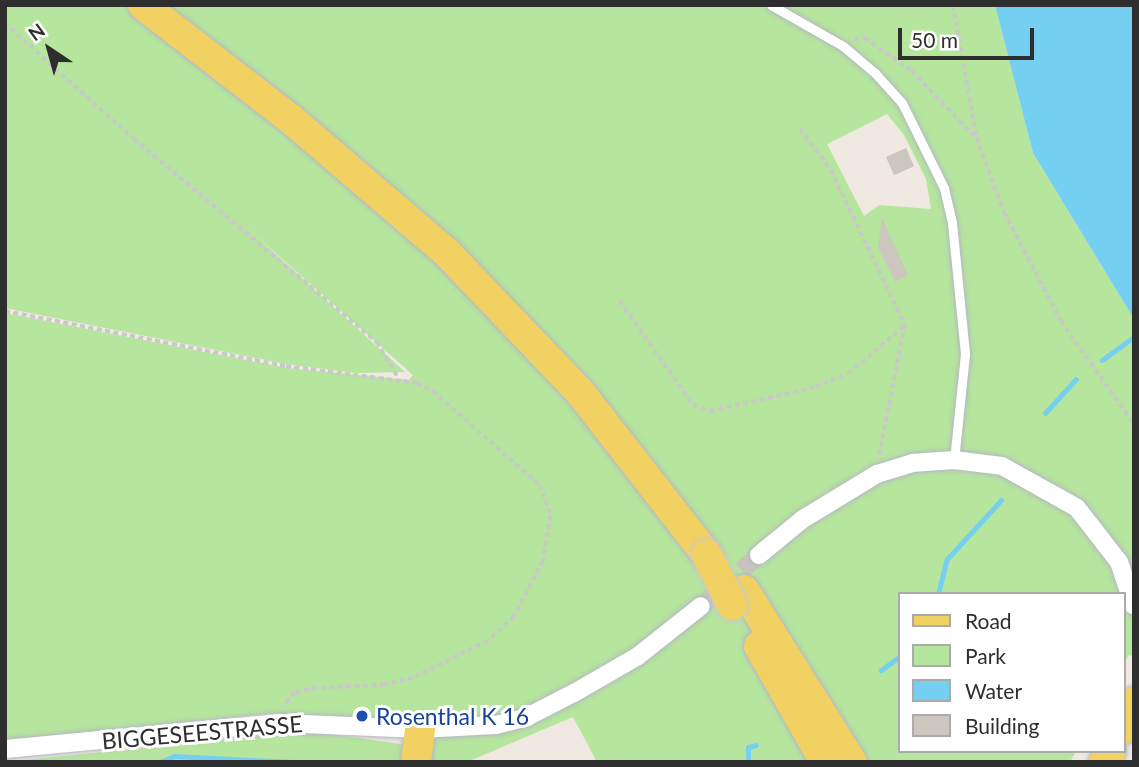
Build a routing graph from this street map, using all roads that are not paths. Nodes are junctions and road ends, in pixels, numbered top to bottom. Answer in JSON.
{"nodes":[{"id":1,"x":143,"y":5,"type":"edge"},
{"id":2,"x":771,"y":5,"type":"edge"},
{"id":3,"x":954,"y":460,"type":"junction"},
{"id":4,"x":759,"y":555,"type":"tunnel mouth"},
{"id":5,"x":738,"y":597,"type":"junction"},
{"id":6,"x":701,"y":606,"type":"tunnel mouth"},
{"id":7,"x":1134,"y":606,"type":"edge"},
{"id":8,"x":1134,"y":702,"type":"edge"},
{"id":9,"x":1125,"y":724,"type":"edge"},
{"id":10,"x":420,"y":729,"type":"junction"},
{"id":11,"x":5,"y":749,"type":"edge"},
{"id":12,"x":416,"y":762,"type":"edge"},
{"id":13,"x":825,"y":762,"type":"edge"},
{"id":14,"x":852,"y":762,"type":"edge"}],
"edges":[{"from":1,"to":5,"type":"main road","bridge":true},
{"from":2,"to":3,"type":"lane"},
{"from":3,"to":4,"type":"street"},
{"from":3,"to":7,"type":"street"},
{"from":5,"to":13,"type":"main road"},
{"from":5,"to":14,"type":"main road"},
{"from":6,"to":10,"type":"street","name":"BIGGESEESTRASSE"},
{"from":8,"to":9,"type":"main road"},
{"from":10,"to":11,"type":"street","name":"BIGGESEESTRASSE"},
{"from":10,"to":12,"type":"main road"}]}
